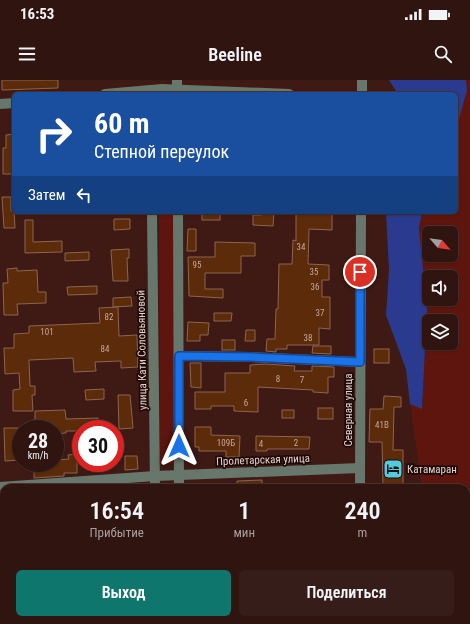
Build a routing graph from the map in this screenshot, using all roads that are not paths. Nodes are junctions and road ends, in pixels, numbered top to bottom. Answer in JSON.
{"nodes":[{"id":1,"x":362,"y":80,"type":"edge"},
{"id":2,"x":150,"y":88,"type":"edge"},
{"id":3,"x":177,"y":88,"type":"edge"},
{"id":4,"x":120,"y":92,"type":"edge"},
{"id":5,"x":252,"y":92,"type":"edge"},
{"id":6,"x":362,"y":92,"type":"edge"},
{"id":7,"x":12,"y":103,"type":"edge"},
{"id":8,"x":0,"y":104,"type":"edge"},
{"id":9,"x":152,"y":214,"type":"edge"},
{"id":10,"x":178,"y":214,"type":"edge"},
{"id":11,"x":361,"y":214,"type":"edge"},
{"id":12,"x":179,"y":356,"type":"junction"},
{"id":13,"x":360,"y":362,"type":"junction"},
{"id":14,"x":360,"y":468,"type":"junction"},
{"id":15,"x":155,"y":476,"type":"junction"},
{"id":16,"x":179,"y":476,"type":"junction"},
{"id":17,"x":42,"y":484,"type":"edge"},
{"id":18,"x":156,"y":484,"type":"edge"},
{"id":19,"x":179,"y":484,"type":"edge"},
{"id":20,"x":360,"y":484,"type":"edge"}],
"edges":[{"from":1,"to":6,"type":"street"},
{"from":2,"to":3,"type":"street"},
{"from":2,"to":4,"type":"street"},
{"from":3,"to":5,"type":"street"},
{"from":7,"to":8,"type":"street"},
{"from":9,"to":15,"type":"street","name":"улица Кати Соловьяновой"},
{"from":10,"to":12,"type":"street"},
{"from":11,"to":13,"type":"street","name":"Северная улица"},
{"from":12,"to":13,"type":"street"},
{"from":12,"to":16,"type":"street"},
{"from":13,"to":14,"type":"street","name":"Северная улица"},
{"from":14,"to":16,"type":"street","name":"Пролетарская улица"},
{"from":14,"to":20,"type":"street","name":"Северная улица"},
{"from":15,"to":16,"type":"street","name":"Пролетарская улица"},
{"from":15,"to":17,"type":"street","name":"Пролетарская улица"},
{"from":15,"to":18,"type":"street","name":"улица Кати Соловьяновой"},
{"from":16,"to":19,"type":"street"}]}
